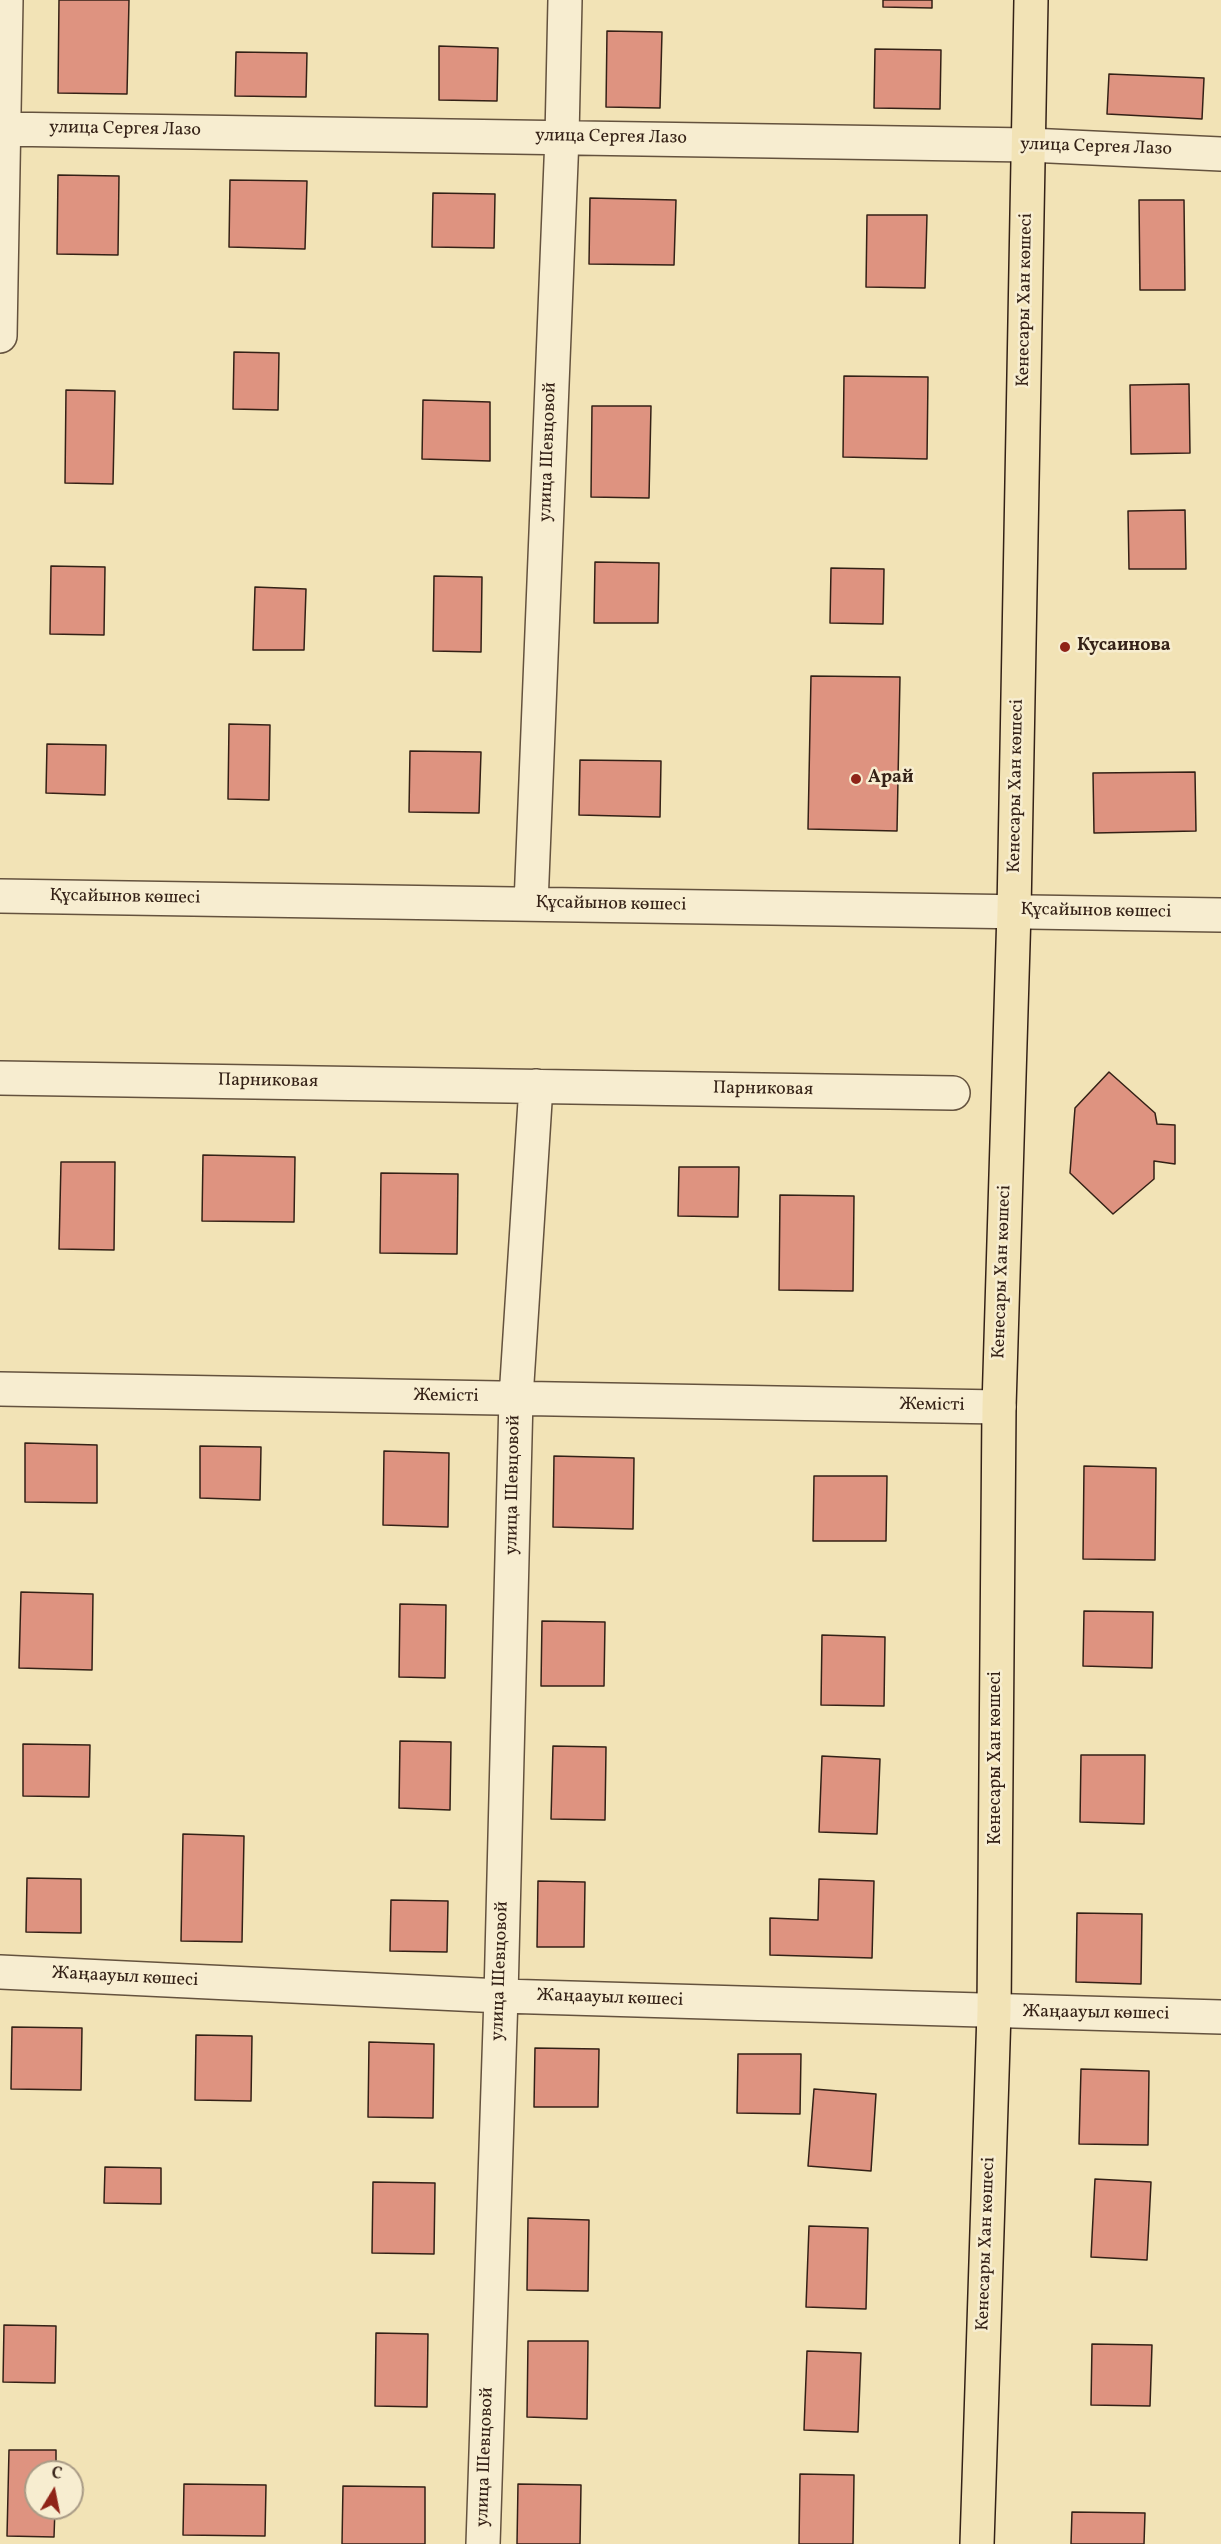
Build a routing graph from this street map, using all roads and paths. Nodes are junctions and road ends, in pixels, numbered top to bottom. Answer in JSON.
{"nodes":[{"id":1,"x":6,"y":0,"type":"edge"},
{"id":2,"x":565,"y":0,"type":"edge"},
{"id":3,"x":1031,"y":0,"type":"edge"},
{"id":4,"x":2,"y":129,"type":"edge"},
{"id":5,"x":562,"y":137,"type":"junction"},
{"id":6,"x":1029,"y":145,"type":"junction"},
{"id":7,"x":1221,"y":154,"type":"edge"},
{"id":8,"x":0,"y":336,"type":"edge"},
{"id":9,"x":0,"y":896,"type":"edge"},
{"id":10,"x":531,"y":903,"type":"junction"},
{"id":11,"x":1014,"y":911,"type":"junction"},
{"id":12,"x":1221,"y":915,"type":"edge"},
{"id":13,"x":0,"y":1078,"type":"edge"},
{"id":14,"x":536,"y":1086,"type":"junction"},
{"id":15,"x":953,"y":1093,"type":"dead end"},
{"id":16,"x":0,"y":1389,"type":"edge"},
{"id":17,"x":516,"y":1398,"type":"junction"},
{"id":18,"x":999,"y":1407,"type":"junction"},
{"id":19,"x":0,"y":1972,"type":"edge"},
{"id":20,"x":501,"y":1996,"type":"junction"},
{"id":21,"x":994,"y":2012,"type":"junction"},
{"id":22,"x":1221,"y":2016,"type":"edge"},
{"id":23,"x":483,"y":2544,"type":"edge"},
{"id":24,"x":977,"y":2544,"type":"edge"}],
"edges":[{"from":1,"to":4,"type":"street"},
{"from":2,"to":5,"type":"street","name":"улица Шевцовой"},
{"from":3,"to":6,"type":"main road","name":"Кенесары Хан көшесі"},
{"from":4,"to":5,"type":"street","name":"улица Сергея Лазо"},
{"from":4,"to":8,"type":"street"},
{"from":5,"to":6,"type":"street","name":"улица Сергея Лазо"},
{"from":5,"to":10,"type":"street","name":"улица Шевцовой"},
{"from":6,"to":7,"type":"street","name":"улица Сергея Лазо"},
{"from":6,"to":11,"type":"main road","name":"Кенесары Хан көшесі"},
{"from":9,"to":10,"type":"street","name":"Құсайынов көшесі"},
{"from":10,"to":11,"type":"street","name":"Құсайынов көшесі"},
{"from":11,"to":12,"type":"street","name":"Құсайынов көшесі"},
{"from":11,"to":18,"type":"main road","name":"Кенесары Хан көшесі"},
{"from":13,"to":14,"type":"street","name":"Парниковая"},
{"from":14,"to":15,"type":"street","name":"Парниковая"},
{"from":14,"to":17,"type":"street"},
{"from":16,"to":17,"type":"street","name":"Жемісті"},
{"from":17,"to":18,"type":"street","name":"Жемісті"},
{"from":17,"to":20,"type":"street","name":"улица Шевцовой"},
{"from":18,"to":21,"type":"main road","name":"Кенесары Хан көшесі"},
{"from":19,"to":20,"type":"street","name":"Жаңаауыл көшесі"},
{"from":20,"to":21,"type":"street","name":"Жаңаауыл көшесі"},
{"from":20,"to":23,"type":"street","name":"улица Шевцовой"},
{"from":21,"to":22,"type":"street","name":"Жаңаауыл көшесі"},
{"from":21,"to":24,"type":"main road","name":"Кенесары Хан көшесі"}]}
